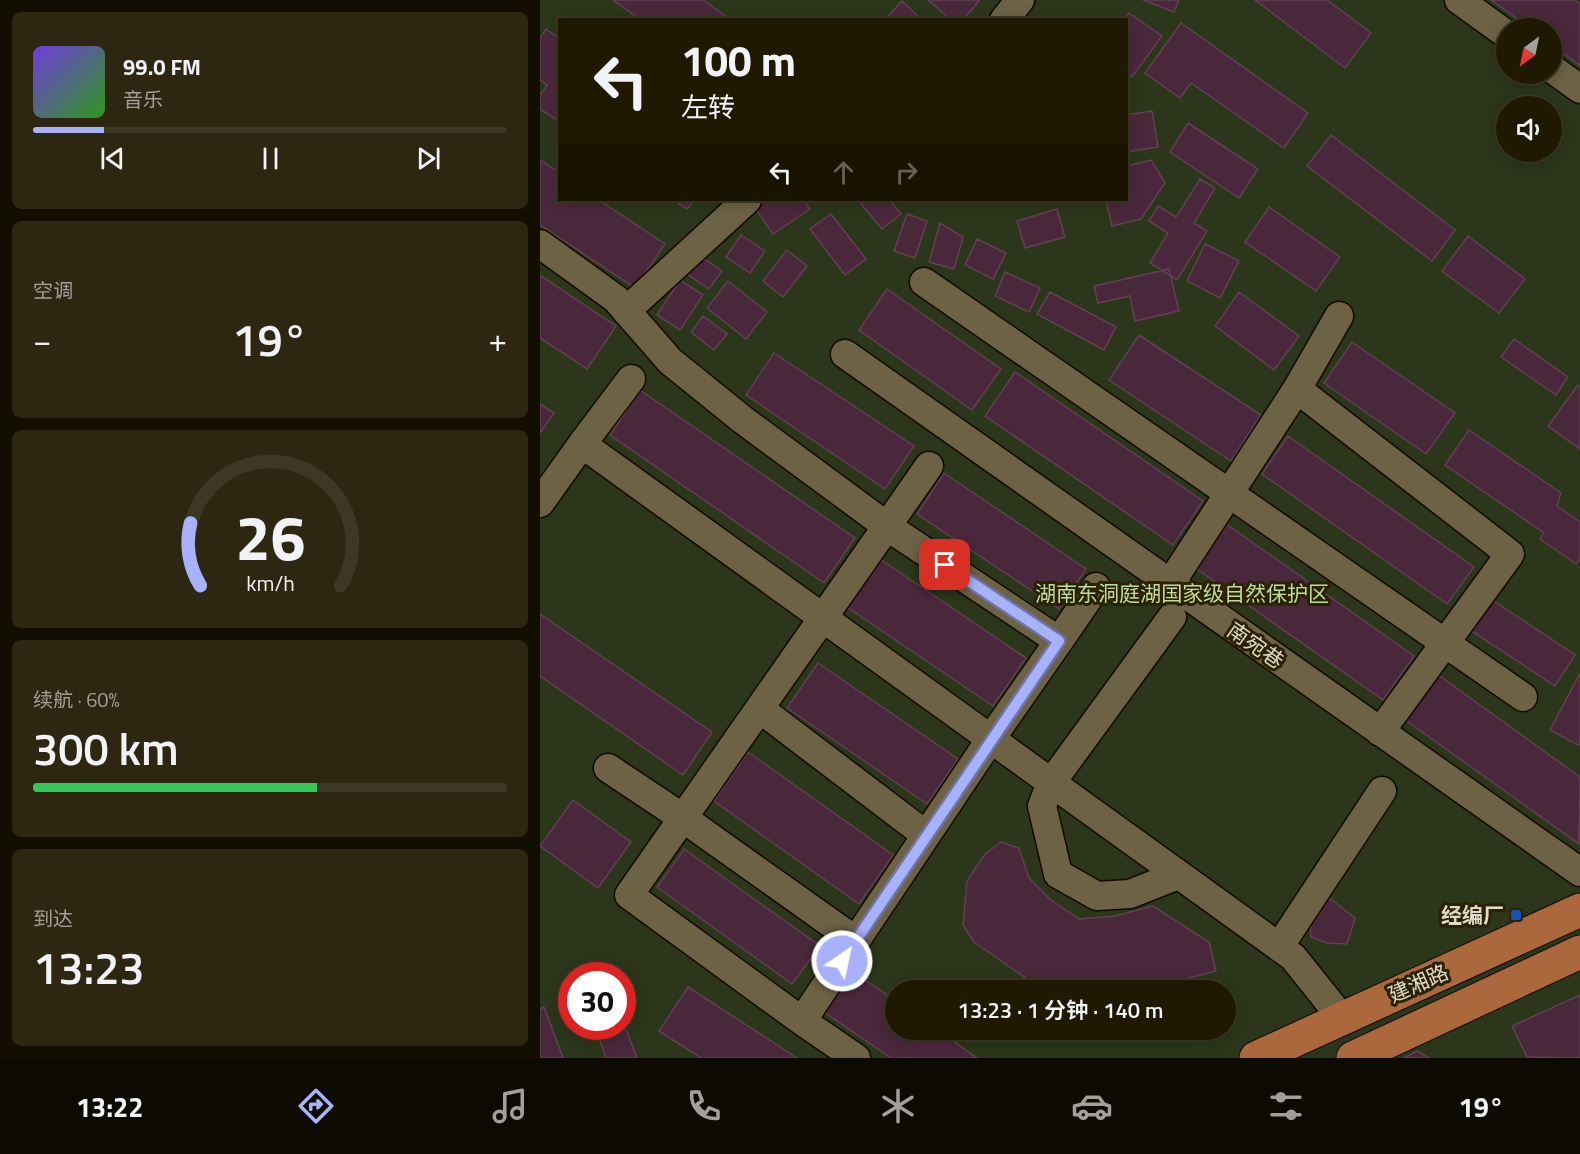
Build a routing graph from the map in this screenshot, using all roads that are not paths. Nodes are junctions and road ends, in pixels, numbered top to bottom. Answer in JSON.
{"nodes":[{"id":1,"x":1020,"y":0,"type":"edge"},
{"id":2,"x":1459,"y":0,"type":"edge"},
{"id":3,"x":1006,"y":18,"type":"edge"},
{"id":4,"x":1496,"y":27,"type":"edge"},
{"id":5,"x":1562,"y":76,"type":"edge"},
{"id":6,"x":1580,"y":89,"type":"edge"},
{"id":7,"x":746,"y":201,"type":"edge"},
{"id":8,"x":540,"y":244,"type":"edge"},
{"id":9,"x":924,"y":282,"type":"dead end"},
{"id":10,"x":626,"y":311,"type":"junction"},
{"id":11,"x":1339,"y":316,"type":"dead end"},
{"id":12,"x":845,"y":354,"type":"dead end"},
{"id":13,"x":630,"y":379,"type":"dead end"},
{"id":14,"x":1297,"y":389,"type":"junction"},
{"id":15,"x":582,"y":444,"type":"junction"},
{"id":16,"x":929,"y":466,"type":"dead end"},
{"id":17,"x":1229,"y":494,"type":"junction"},
{"id":18,"x":540,"y":503,"type":"edge"},
{"id":19,"x":888,"y":527,"type":"junction"},
{"id":20,"x":1170,"y":584,"type":"junction"},
{"id":21,"x":1096,"y":587,"type":"dead end"},
{"id":22,"x":1172,"y":617,"type":"dead end"},
{"id":23,"x":824,"y":619,"type":"junction"},
{"id":24,"x":1059,"y":641,"type":"junction"},
{"id":25,"x":1445,"y":643,"type":"junction"},
{"id":26,"x":1523,"y":697,"type":"dead end"},
{"id":27,"x":760,"y":709,"type":"junction"},
{"id":28,"x":1380,"y":732,"type":"junction"},
{"id":29,"x":990,"y":740,"type":"junction"},
{"id":30,"x":608,"y":768,"type":"dead end"},
{"id":31,"x":1051,"y":783,"type":"junction"},
{"id":32,"x":1382,"y":790,"type":"dead end"},
{"id":33,"x":683,"y":818,"type":"junction"},
{"id":34,"x":926,"y":835,"type":"junction"},
{"id":35,"x":1580,"y":872,"type":"edge"},
{"id":36,"x":1178,"y":875,"type":"junction"},
{"id":37,"x":1580,"y":910,"type":"edge"},
{"id":38,"x":856,"y":941,"type":"junction"},
{"id":39,"x":1279,"y":947,"type":"junction"},
{"id":40,"x":1580,"y":952,"type":"edge"},
{"id":41,"x":1341,"y":1017,"type":"junction"},
{"id":42,"x":802,"y":1021,"type":"junction"},
{"id":43,"x":856,"y":1058,"type":"edge"},
{"id":44,"x":1256,"y":1058,"type":"edge"},
{"id":45,"x":1353,"y":1058,"type":"edge"}],
"edges":[{"from":1,"to":3,"type":"street"},
{"from":2,"to":4,"type":"street"},
{"from":5,"to":6,"type":"street"},
{"from":7,"to":10,"type":"street"},
{"from":8,"to":10,"type":"street"},
{"from":9,"to":17,"type":"street"},
{"from":10,"to":19,"type":"street"},
{"from":11,"to":14,"type":"street"},
{"from":12,"to":20,"type":"street","name":"南宛巷"},
{"from":13,"to":15,"type":"street"},
{"from":14,"to":17,"type":"street"},
{"from":14,"to":25,"type":"street"},
{"from":15,"to":18,"type":"street"},
{"from":15,"to":23,"type":"street"},
{"from":16,"to":19,"type":"street"},
{"from":17,"to":20,"type":"street"},
{"from":17,"to":25,"type":"street"},
{"from":19,"to":23,"type":"street"},
{"from":19,"to":24,"type":"street"},
{"from":20,"to":28,"type":"street","name":"南宛巷"},
{"from":21,"to":24,"type":"street"},
{"from":22,"to":31,"type":"street"},
{"from":23,"to":27,"type":"street"},
{"from":23,"to":29,"type":"street"},
{"from":24,"to":29,"type":"street"},
{"from":25,"to":26,"type":"street"},
{"from":25,"to":28,"type":"street"},
{"from":27,"to":33,"type":"street"},
{"from":27,"to":34,"type":"street"},
{"from":28,"to":35,"type":"street","name":"南宛巷"},
{"from":29,"to":31,"type":"street"},
{"from":29,"to":34,"type":"street"},
{"from":30,"to":33,"type":"street"},
{"from":31,"to":36,"type":"street"},
{"from":31,"to":36,"type":"street"},
{"from":32,"to":39,"type":"street"},
{"from":33,"to":38,"type":"street"},
{"from":33,"to":42,"type":"street"},
{"from":34,"to":38,"type":"street"},
{"from":36,"to":39,"type":"street"},
{"from":37,"to":41,"type":"main road","name":"建湘路"},
{"from":38,"to":42,"type":"street"},
{"from":39,"to":41,"type":"street"},
{"from":40,"to":45,"type":"main road","name":"建湘路"},
{"from":41,"to":44,"type":"main road","name":"建湘路"},
{"from":42,"to":43,"type":"street"}]}
